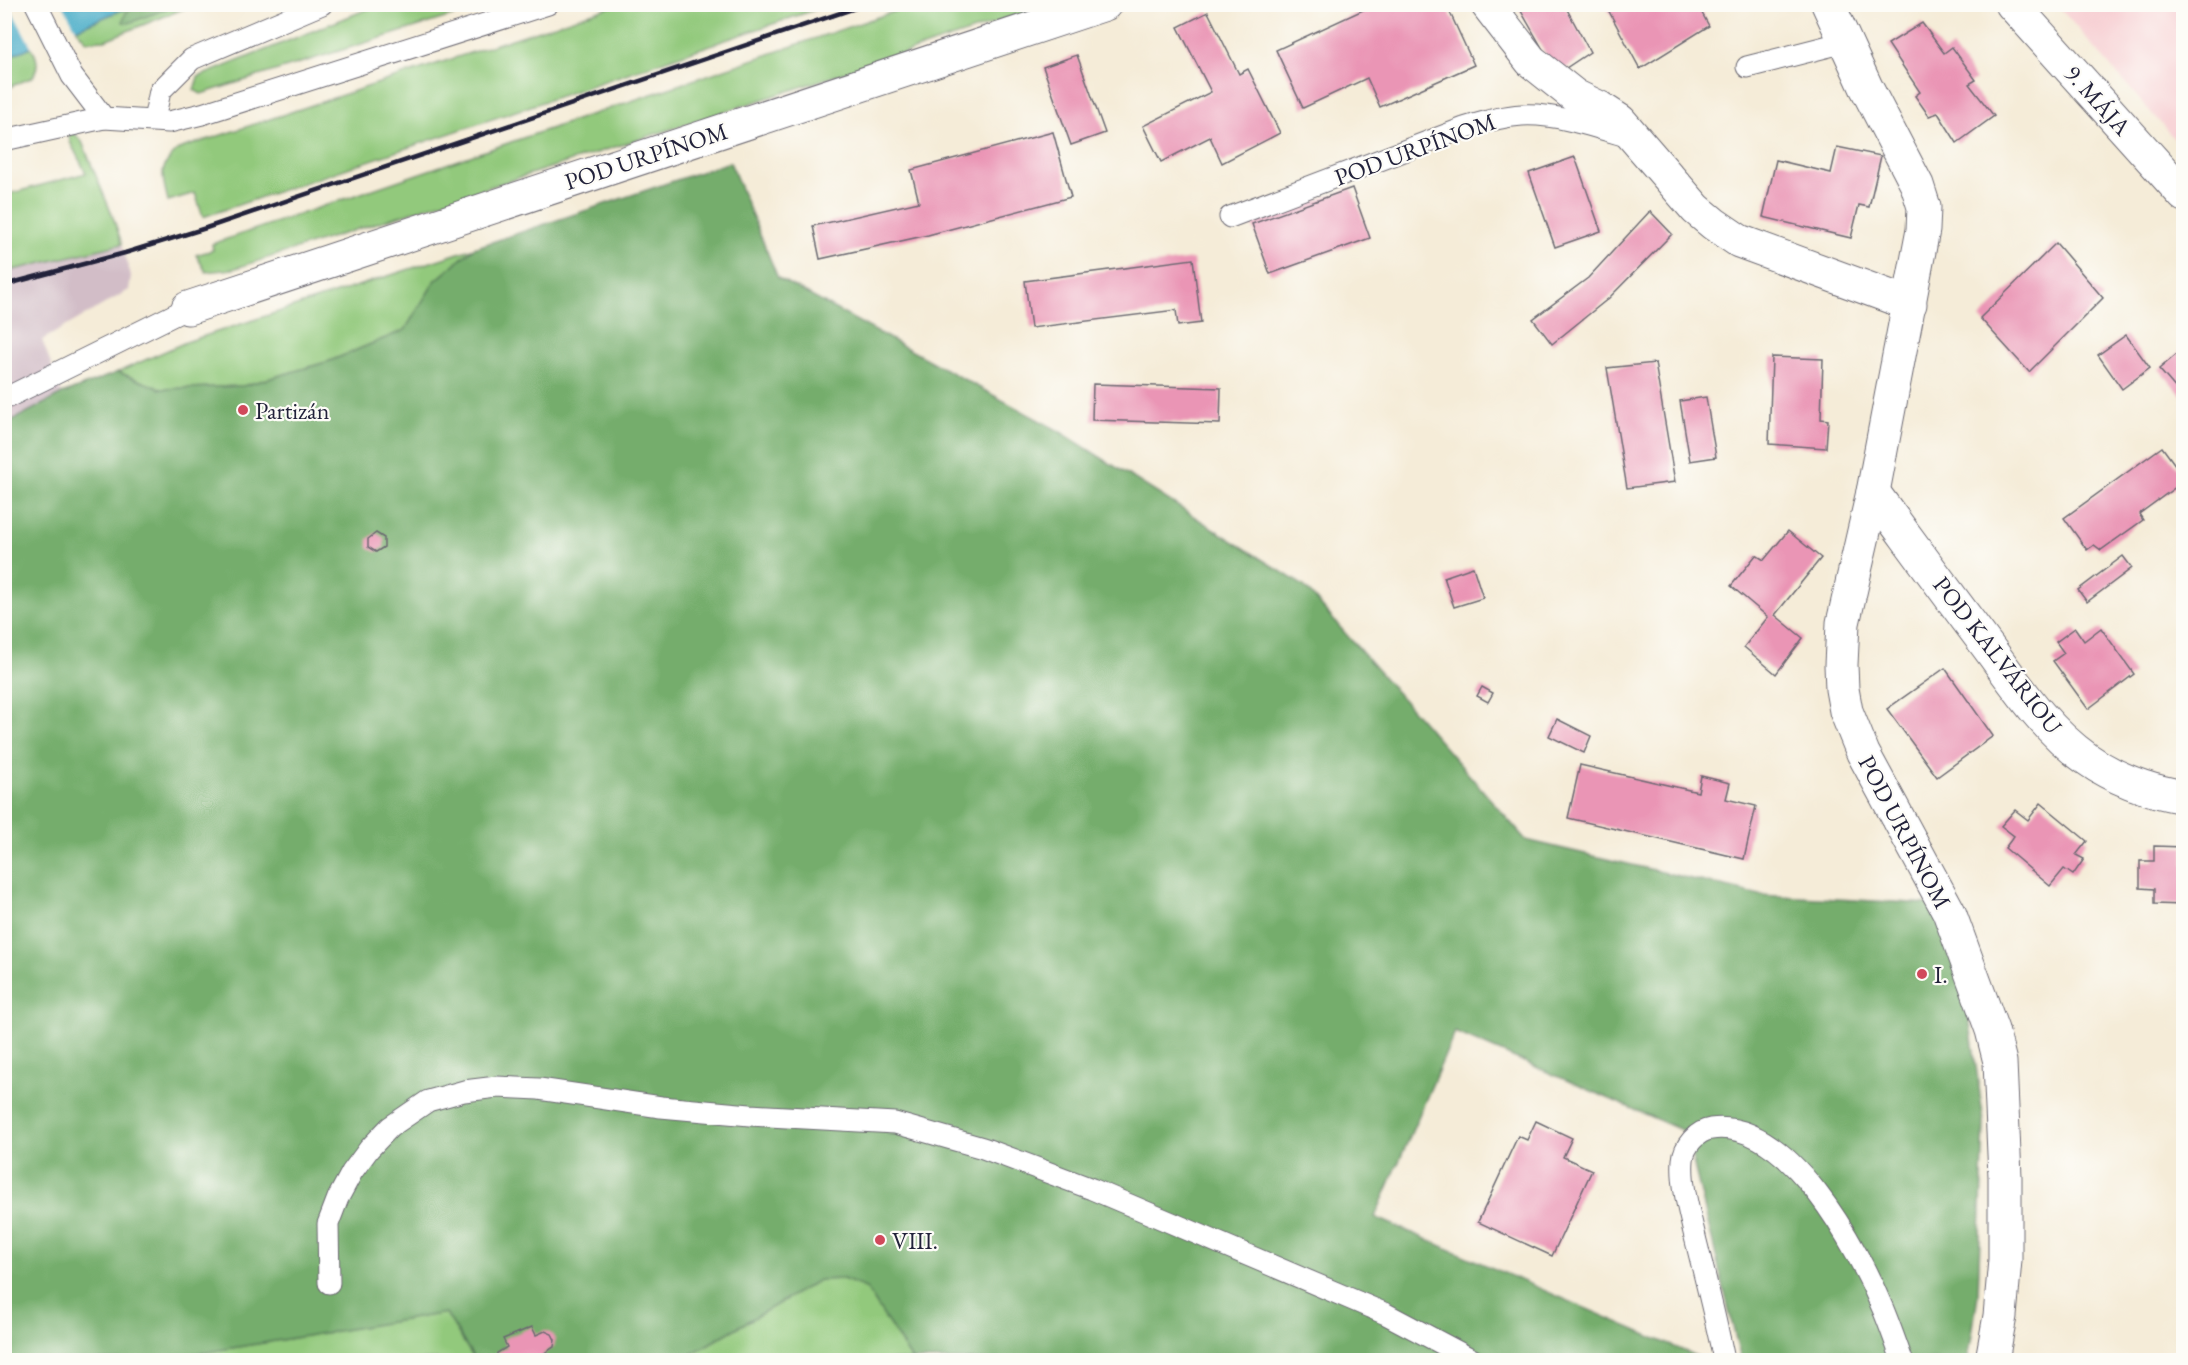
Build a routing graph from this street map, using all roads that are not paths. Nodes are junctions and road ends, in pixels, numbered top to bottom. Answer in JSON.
{"nodes":[{"id":1,"x":36,"y":4,"type":"edge"},
{"id":2,"x":322,"y":4,"type":"edge"},
{"id":3,"x":548,"y":4,"type":"edge"},
{"id":4,"x":1105,"y":4,"type":"edge"},
{"id":5,"x":1487,"y":4,"type":"edge"},
{"id":6,"x":1828,"y":4,"type":"edge"},
{"id":7,"x":2012,"y":4,"type":"edge"},
{"id":8,"x":1845,"y":42,"type":"junction"},
{"id":9,"x":1747,"y":67,"type":"dead end"},
{"id":10,"x":104,"y":118,"type":"junction"},
{"id":11,"x":145,"y":120,"type":"junction"},
{"id":12,"x":4,"y":140,"type":"edge"},
{"id":13,"x":1638,"y":140,"type":"junction"},
{"id":14,"x":2184,"y":195,"type":"edge"},
{"id":15,"x":1230,"y":217,"type":"dead end"},
{"id":16,"x":1910,"y":304,"type":"junction"},
{"id":17,"x":188,"y":308,"type":"joint"},
{"id":18,"x":4,"y":399,"type":"edge"},
{"id":19,"x":1873,"y":492,"type":"junction"},
{"id":20,"x":2184,"y":797,"type":"edge"},
{"id":21,"x":328,"y":1283,"type":"dead end"},
{"id":22,"x":1473,"y":1360,"type":"edge"},
{"id":23,"x":1724,"y":1360,"type":"edge"},
{"id":24,"x":1902,"y":1360,"type":"edge"},
{"id":25,"x":1992,"y":1360,"type":"edge"}],
"edges":[{"from":1,"to":10,"type":"lane"},
{"from":2,"to":11,"type":"lane"},
{"from":3,"to":11,"type":"lane"},
{"from":4,"to":17,"type":"street","name":"POD URPÍNOM"},
{"from":5,"to":13,"type":"street"},
{"from":6,"to":8,"type":"street","name":"POD URPÍNOM"},
{"from":7,"to":14,"type":"street","name":"9. MÁJA"},
{"from":8,"to":9,"type":"lane"},
{"from":8,"to":16,"type":"street","name":"POD URPÍNOM"},
{"from":10,"to":11,"type":"lane"},
{"from":10,"to":12,"type":"lane"},
{"from":13,"to":15,"type":"lane","name":"POD URPÍNOM"},
{"from":13,"to":16,"type":"street"},
{"from":16,"to":19,"type":"street","name":"POD URPÍNOM"},
{"from":17,"to":18,"type":"lane"},
{"from":19,"to":20,"type":"street","name":"POD KALVÁRIOU"},
{"from":19,"to":25,"type":"street","name":"POD URPÍNOM"},
{"from":21,"to":22,"type":"lane"},
{"from":23,"to":24,"type":"lane"}]}
